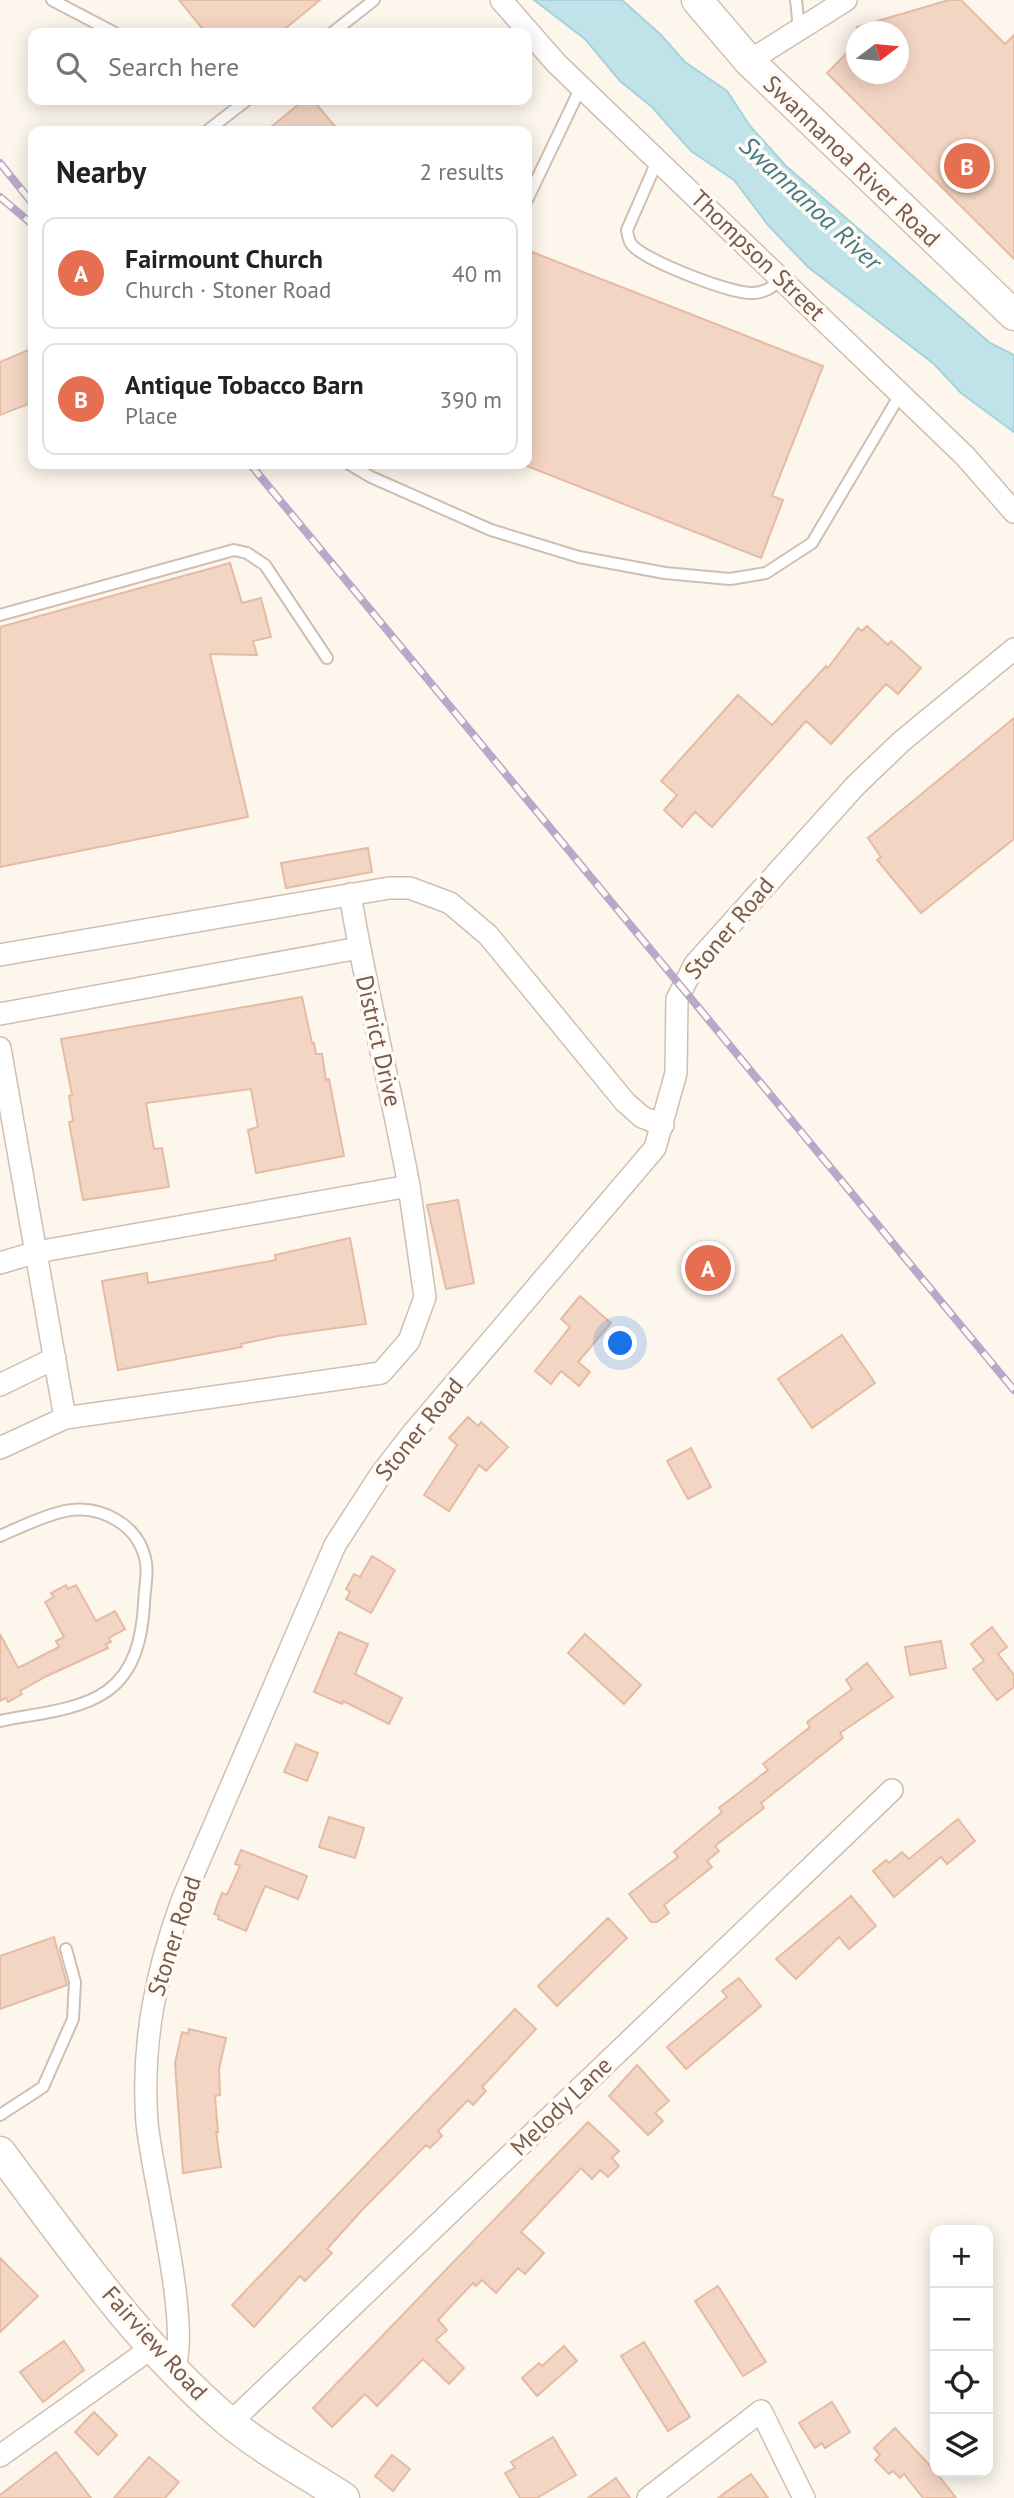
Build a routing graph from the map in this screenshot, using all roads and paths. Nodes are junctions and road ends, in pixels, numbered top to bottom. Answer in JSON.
{"nodes":[{"id":1,"x":51,"y":0,"type":"edge"},
{"id":2,"x":374,"y":0,"type":"edge"},
{"id":3,"x":501,"y":0,"type":"edge"},
{"id":4,"x":697,"y":0,"type":"edge"},
{"id":5,"x":796,"y":0,"type":"edge"},
{"id":6,"x":846,"y":0,"type":"edge"},
{"id":7,"x":105,"y":28,"type":"edge"},
{"id":8,"x":338,"y":28,"type":"edge"},
{"id":9,"x":524,"y":28,"type":"edge"},
{"id":10,"x":800,"y":29,"type":"junction"},
{"id":11,"x":532,"y":38,"type":"edge"},
{"id":12,"x":749,"y":61,"type":"junction"},
{"id":13,"x":581,"y":87,"type":"junction"},
{"id":14,"x":241,"y":105,"type":"edge"},
{"id":15,"x":213,"y":126,"type":"edge"},
{"id":16,"x":658,"y":159,"type":"junction"},
{"id":17,"x":532,"y":190,"type":"edge"},
{"id":18,"x":783,"y":278,"type":"junction"},
{"id":19,"x":1014,"y":315,"type":"edge"},
{"id":20,"x":901,"y":393,"type":"junction"},
{"id":21,"x":358,"y":469,"type":"edge"},
{"id":22,"x":1014,"y":512,"type":"edge"},
{"id":23,"x":0,"y":615,"type":"edge"},
{"id":24,"x":1014,"y":649,"type":"edge"},
{"id":25,"x":327,"y":658,"type":"dead end"},
{"id":26,"x":350,"y":894,"type":"junction"},
{"id":27,"x":359,"y":948,"type":"junction"},
{"id":28,"x":0,"y":955,"type":"edge"},
{"id":29,"x":0,"y":1014,"type":"edge"},
{"id":30,"x":0,"y":1048,"type":"edge"},
{"id":31,"x":663,"y":1125,"type":"junction"},
{"id":32,"x":409,"y":1186,"type":"junction"},
{"id":33,"x":37,"y":1252,"type":"junction"},
{"id":34,"x":0,"y":1263,"type":"edge"},
{"id":35,"x":55,"y":1358,"type":"junction"},
{"id":36,"x":0,"y":1385,"type":"edge"},
{"id":37,"x":65,"y":1418,"type":"junction"},
{"id":38,"x":0,"y":1448,"type":"edge"},
{"id":39,"x":0,"y":1536,"type":"edge"},
{"id":40,"x":0,"y":1721,"type":"edge"},
{"id":41,"x":892,"y":1790,"type":"dead end"},
{"id":42,"x":66,"y":1949,"type":"dead end"},
{"id":43,"x":0,"y":2115,"type":"edge"},
{"id":44,"x":0,"y":2151,"type":"edge"},
{"id":45,"x":153,"y":2347,"type":"junction"},
{"id":46,"x":173,"y":2370,"type":"junction"},
{"id":47,"x":230,"y":2423,"type":"junction"},
{"id":48,"x":0,"y":2456,"type":"edge"},
{"id":49,"x":344,"y":2498,"type":"edge"},
{"id":50,"x":648,"y":2498,"type":"edge"},
{"id":51,"x":804,"y":2498,"type":"edge"}],
"edges":[{"from":1,"to":7,"type":"lane"},
{"from":2,"to":8,"type":"lane"},
{"from":3,"to":9,"type":"street","name":"Thompson Street"},
{"from":4,"to":12,"type":"main road","name":"Swannanoa River Road"},
{"from":5,"to":10,"type":"lane"},
{"from":6,"to":10,"type":"street"},
{"from":10,"to":12,"type":"street"},
{"from":11,"to":13,"type":"street","name":"Thompson Street"},
{"from":12,"to":19,"type":"main road","name":"Swannanoa River Road"},
{"from":13,"to":16,"type":"street","name":"Thompson Street"},
{"from":13,"to":17,"type":"lane"},
{"from":14,"to":15,"type":"lane"},
{"from":16,"to":18,"type":"street","name":"Thompson Street"},
{"from":16,"to":18,"type":"lane"},
{"from":18,"to":20,"type":"street","name":"Thompson Street"},
{"from":20,"to":21,"type":"lane"},
{"from":20,"to":22,"type":"street","name":"Thompson Street"},
{"from":23,"to":25,"type":"lane"},
{"from":24,"to":31,"type":"street","name":"Stoner Road"},
{"from":26,"to":27,"type":"street","name":"District Drive"},
{"from":26,"to":28,"type":"street"},
{"from":26,"to":31,"type":"street"},
{"from":27,"to":29,"type":"street"},
{"from":27,"to":32,"type":"street","name":"District Drive"},
{"from":30,"to":33,"type":"street"},
{"from":31,"to":46,"type":"street","name":"Stoner Road"},
{"from":32,"to":33,"type":"street"},
{"from":32,"to":37,"type":"street","name":"District Drive"},
{"from":33,"to":34,"type":"street"},
{"from":33,"to":35,"type":"street"},
{"from":35,"to":36,"type":"street"},
{"from":35,"to":37,"type":"street"},
{"from":37,"to":38,"type":"street","name":"District Drive"},
{"from":39,"to":40,"type":"lane"},
{"from":41,"to":47,"type":"street","name":"Melody Lane"},
{"from":42,"to":43,"type":"lane"},
{"from":44,"to":45,"type":"main road","name":"Fairview Road"},
{"from":45,"to":46,"type":"main road","name":"Fairview Road"},
{"from":45,"to":48,"type":"street"},
{"from":46,"to":47,"type":"main road","name":"Fairview Road"},
{"from":47,"to":49,"type":"main road","name":"Fairview Road"},
{"from":50,"to":51,"type":"street"}]}
